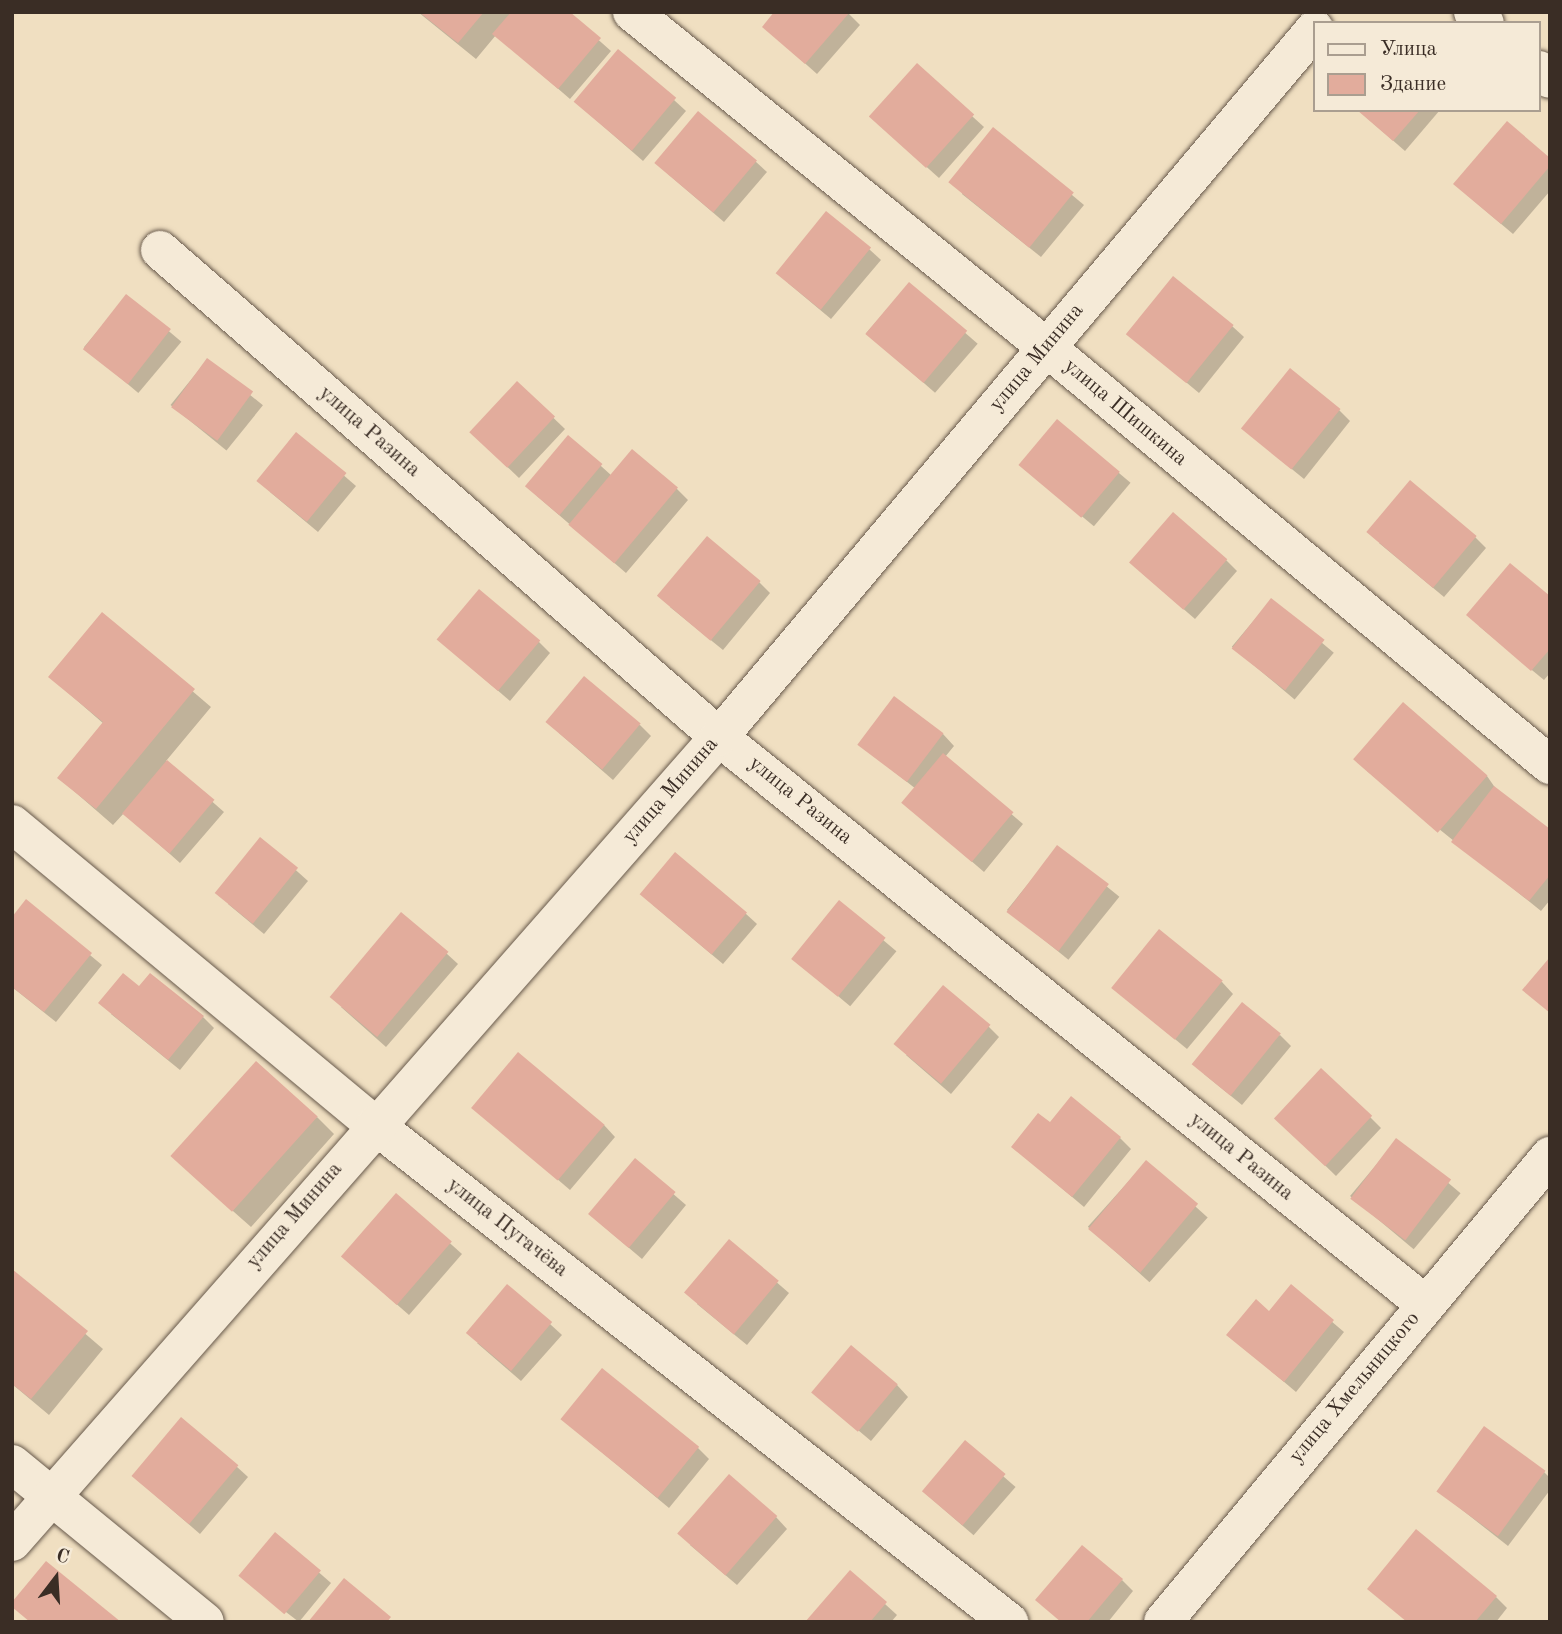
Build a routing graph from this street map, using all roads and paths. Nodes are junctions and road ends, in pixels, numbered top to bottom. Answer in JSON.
{"nodes":[{"id":1,"x":632,"y":12,"type":"edge"},
{"id":2,"x":1314,"y":30,"type":"edge"},
{"id":3,"x":160,"y":250,"type":"dead end"},
{"id":4,"x":1046,"y":347,"type":"junction"},
{"id":5,"x":719,"y":737,"type":"junction"},
{"id":6,"x":1550,"y":765,"type":"edge"},
{"id":7,"x":12,"y":824,"type":"edge"},
{"id":8,"x":375,"y":1125,"type":"junction"},
{"id":9,"x":1550,"y":1156,"type":"edge"},
{"id":10,"x":1425,"y":1304,"type":"junction"},
{"id":11,"x":12,"y":1464,"type":"edge"},
{"id":12,"x":51,"y":1496,"type":"junction"},
{"id":13,"x":12,"y":1542,"type":"edge"},
{"id":14,"x":205,"y":1622,"type":"edge"},
{"id":15,"x":1009,"y":1622,"type":"edge"},
{"id":16,"x":1163,"y":1622,"type":"edge"}],
"edges":[{"from":1,"to":4,"type":"street","name":"улица Шишкина"},
{"from":2,"to":4,"type":"street","name":"улица Минина"},
{"from":3,"to":5,"type":"street","name":"улица Разина"},
{"from":4,"to":5,"type":"street","name":"улица Минина"},
{"from":4,"to":6,"type":"street","name":"улица Шишкина"},
{"from":5,"to":8,"type":"street","name":"улица Минина"},
{"from":5,"to":10,"type":"street","name":"улица Разина"},
{"from":7,"to":8,"type":"street","name":"улица Пугачёва"},
{"from":8,"to":12,"type":"street","name":"улица Минина"},
{"from":8,"to":15,"type":"street","name":"улица Пугачёва"},
{"from":9,"to":10,"type":"street","name":"улица Хмельницкого"},
{"from":10,"to":16,"type":"street","name":"улица Хмельницкого"},
{"from":11,"to":12,"type":"street"},
{"from":12,"to":13,"type":"street","name":"улица Минина"},
{"from":12,"to":14,"type":"street"}]}
